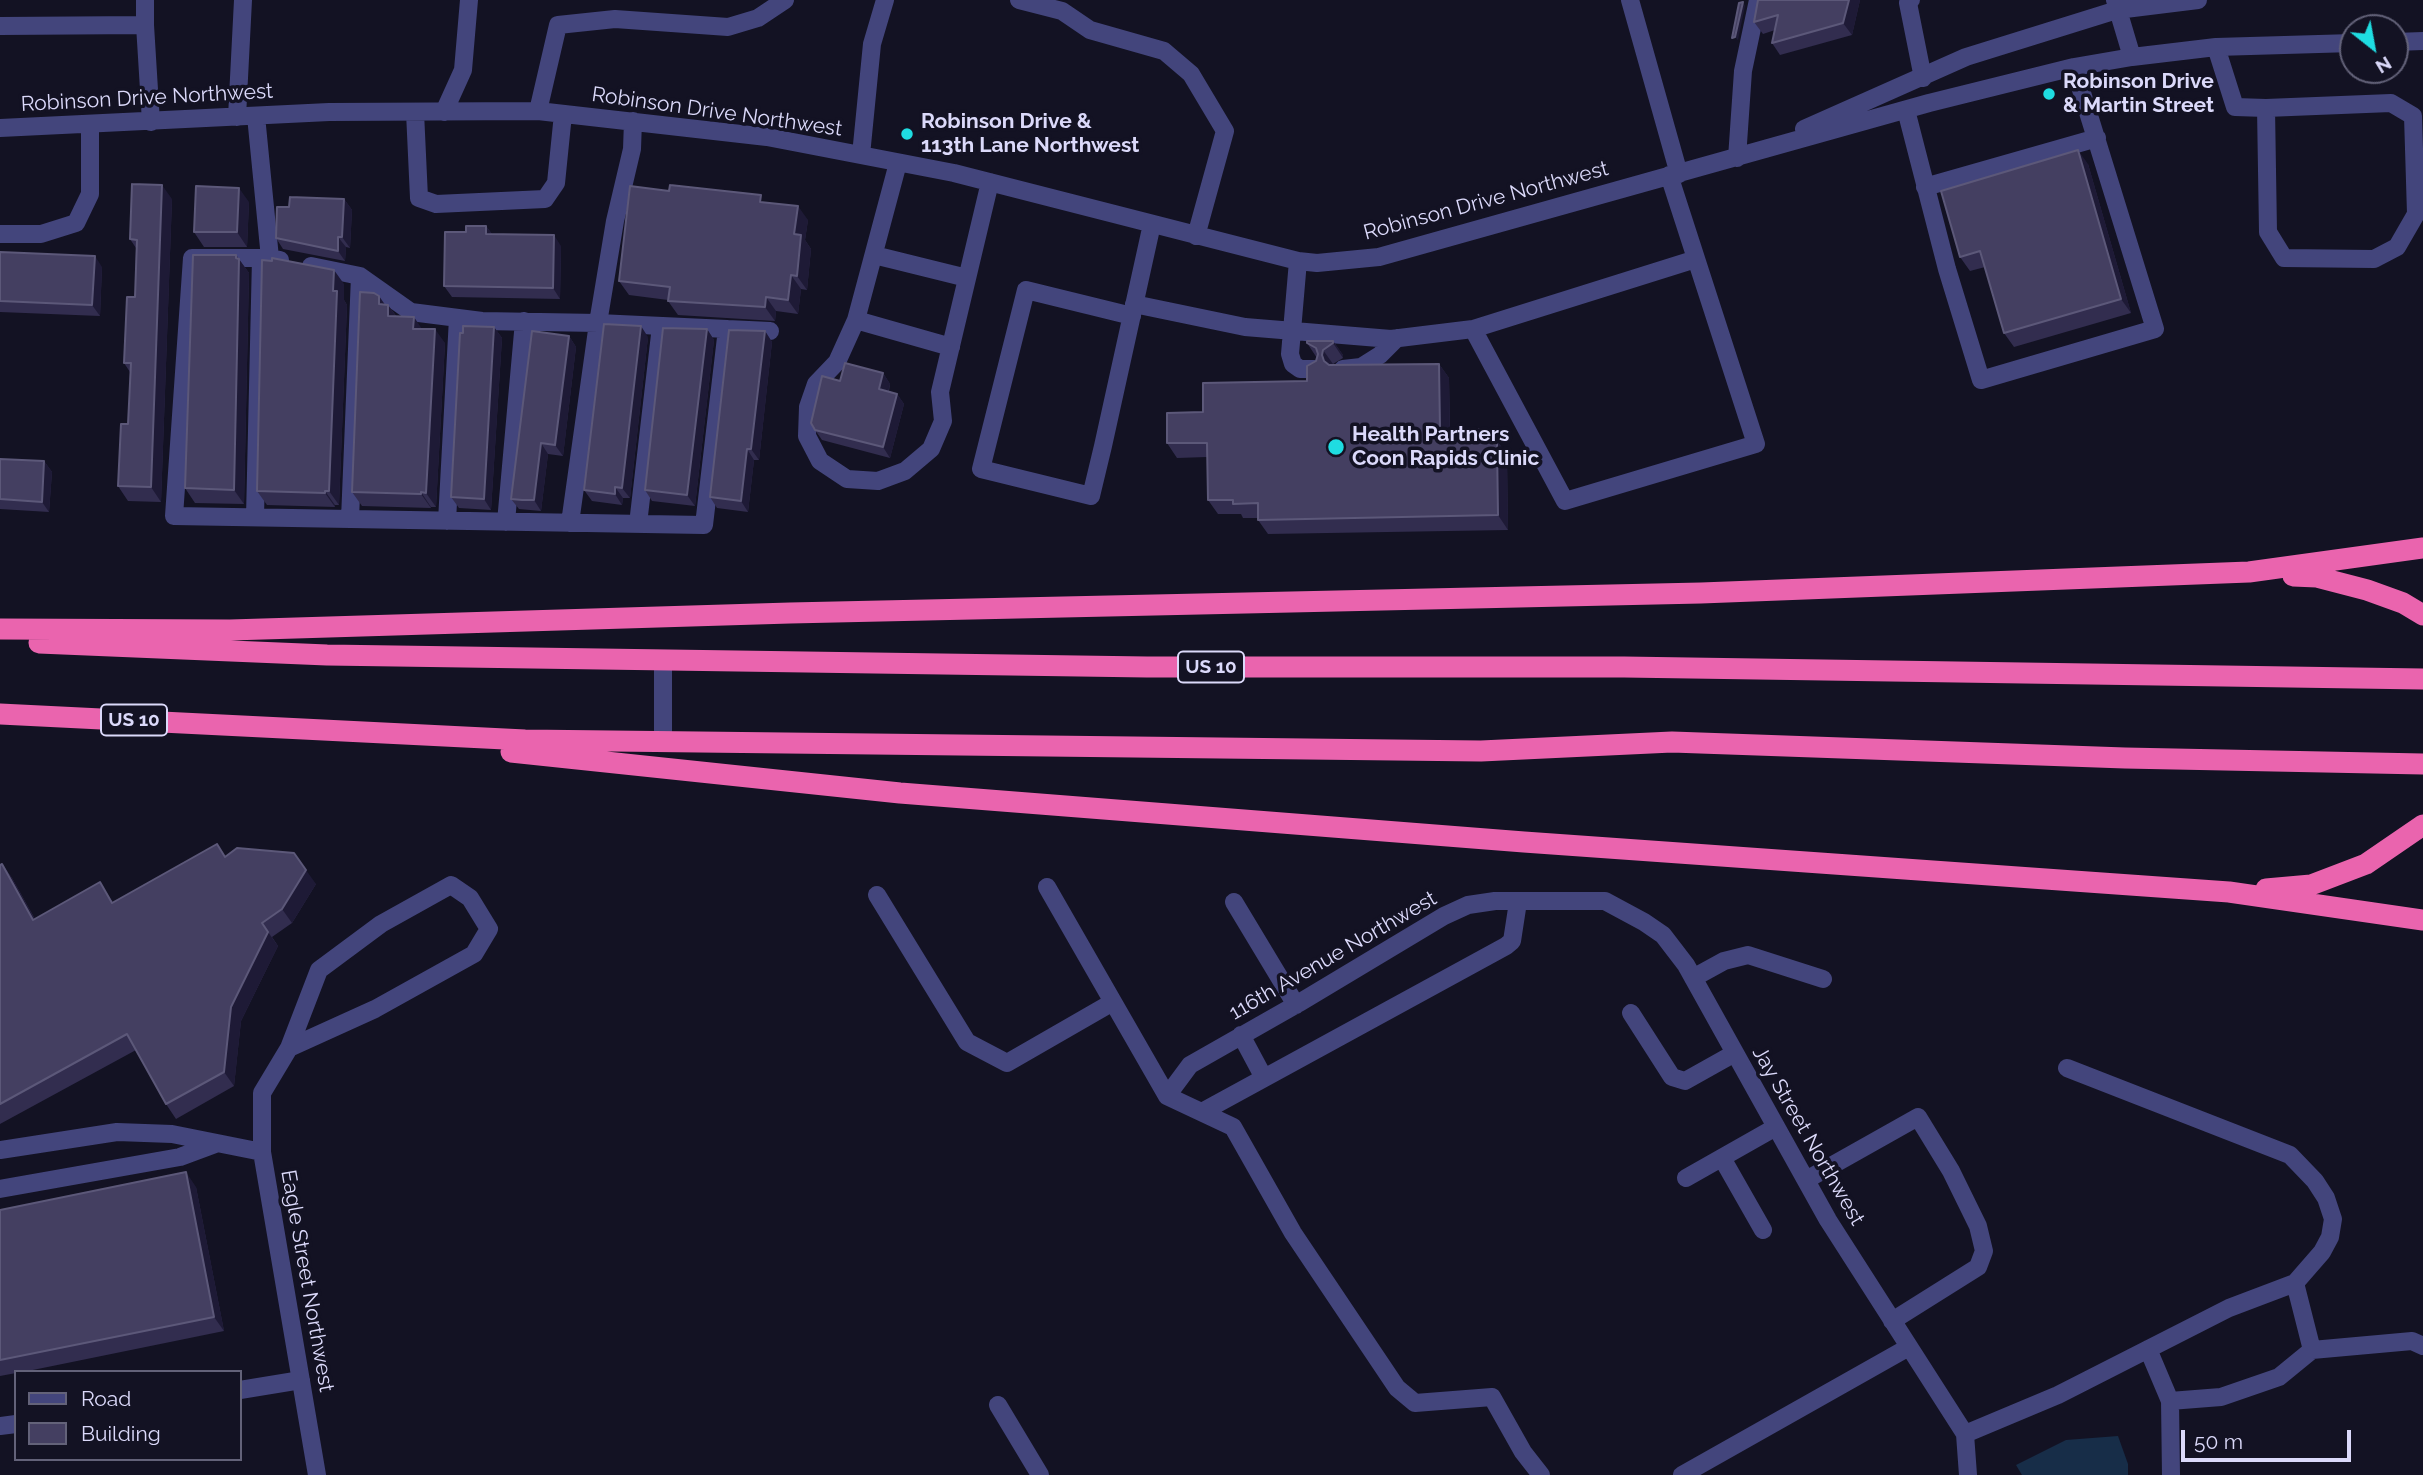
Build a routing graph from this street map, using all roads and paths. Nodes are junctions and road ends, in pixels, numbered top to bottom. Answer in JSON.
{"nodes":[{"id":1,"x":145,"y":0,"type":"edge"},
{"id":2,"x":243,"y":0,"type":"edge"},
{"id":3,"x":469,"y":0,"type":"edge"},
{"id":4,"x":785,"y":0,"type":"edge"},
{"id":5,"x":885,"y":0,"type":"edge"},
{"id":6,"x":1019,"y":0,"type":"edge"},
{"id":7,"x":1630,"y":0,"type":"edge"},
{"id":8,"x":1758,"y":0,"type":"edge"},
{"id":9,"x":1910,"y":0,"type":"edge"},
{"id":10,"x":2197,"y":0,"type":"edge"},
{"id":11,"x":1063,"y":5,"type":"edge"},
{"id":12,"x":2116,"y":5,"type":"edge"},
{"id":13,"x":145,"y":25,"type":"junction"},
{"id":14,"x":0,"y":26,"type":"edge"},
{"id":15,"x":2339,"y":43,"type":"edge"},
{"id":16,"x":2216,"y":47,"type":"junction"},
{"id":17,"x":2132,"y":57,"type":"junction"},
{"id":18,"x":2074,"y":67,"type":"junction"},
{"id":19,"x":1923,"y":78,"type":"junction"},
{"id":20,"x":2266,"y":108,"type":"junction"},
{"id":21,"x":1906,"y":110,"type":"junction"},
{"id":22,"x":538,"y":111,"type":"junction"},
{"id":23,"x":415,"y":112,"type":"junction"},
{"id":24,"x":444,"y":112,"type":"junction"},
{"id":25,"x":563,"y":114,"type":"junction"},
{"id":26,"x":247,"y":116,"type":"junction"},
{"id":27,"x":633,"y":121,"type":"junction"},
{"id":28,"x":151,"y":122,"type":"junction"},
{"id":29,"x":90,"y":125,"type":"junction"},
{"id":30,"x":0,"y":128,"type":"edge"},
{"id":31,"x":2097,"y":138,"type":"junction"},
{"id":32,"x":861,"y":155,"type":"junction"},
{"id":33,"x":1737,"y":159,"type":"junction"},
{"id":34,"x":898,"y":163,"type":"junction"},
{"id":35,"x":1674,"y":175,"type":"junction"},
{"id":36,"x":990,"y":182,"type":"junction"},
{"id":37,"x":1925,"y":187,"type":"junction"},
{"id":38,"x":1152,"y":224,"type":"junction"},
{"id":39,"x":0,"y":234,"type":"edge"},
{"id":40,"x":1196,"y":236,"type":"junction"},
{"id":41,"x":873,"y":255,"type":"junction"},
{"id":42,"x":266,"y":258,"type":"junction"},
{"id":43,"x":1696,"y":259,"type":"junction"},
{"id":44,"x":1298,"y":261,"type":"junction"},
{"id":45,"x":360,"y":276,"type":"junction"},
{"id":46,"x":967,"y":278,"type":"junction"},
{"id":47,"x":1133,"y":310,"type":"junction"},
{"id":48,"x":458,"y":318,"type":"junction"},
{"id":49,"x":856,"y":320,"type":"junction"},
{"id":50,"x":524,"y":321,"type":"junction"},
{"id":51,"x":598,"y":323,"type":"junction"},
{"id":52,"x":662,"y":326,"type":"junction"},
{"id":53,"x":727,"y":329,"type":"junction"},
{"id":54,"x":1474,"y":329,"type":"junction"},
{"id":55,"x":770,"y":331,"type":"dead end"},
{"id":56,"x":1291,"y":331,"type":"junction"},
{"id":57,"x":1397,"y":338,"type":"junction"},
{"id":58,"x":951,"y":347,"type":"junction"},
{"id":59,"x":1317,"y":369,"type":"edge"},
{"id":60,"x":1343,"y":369,"type":"edge"},
{"id":61,"x":255,"y":517,"type":"junction"},
{"id":62,"x":350,"y":519,"type":"junction"},
{"id":63,"x":447,"y":521,"type":"junction"},
{"id":64,"x":506,"y":522,"type":"junction"},
{"id":65,"x":570,"y":523,"type":"junction"},
{"id":66,"x":638,"y":524,"type":"junction"},
{"id":67,"x":2423,"y":548,"type":"edge"},
{"id":68,"x":2249,"y":572,"type":"junction"},
{"id":69,"x":2423,"y":615,"type":"edge"},
{"id":70,"x":0,"y":629,"type":"edge"},
{"id":71,"x":0,"y":640,"type":"edge"},
{"id":72,"x":663,"y":660,"type":"junction"},
{"id":73,"x":2423,"y":679,"type":"edge"},
{"id":74,"x":0,"y":714,"type":"edge"},
{"id":75,"x":268,"y":727,"type":"junction"},
{"id":76,"x":663,"y":742,"type":"junction"},
{"id":77,"x":2423,"y":764,"type":"edge"},
{"id":78,"x":2423,"y":825,"type":"edge"},
{"id":79,"x":1047,"y":887,"type":"dead end"},
{"id":80,"x":2229,"y":892,"type":"junction"},
{"id":81,"x":877,"y":895,"type":"dead end"},
{"id":82,"x":1234,"y":902,"type":"dead end"},
{"id":83,"x":1518,"y":902,"type":"junction"},
{"id":84,"x":1542,"y":902,"type":"joint"},
{"id":85,"x":2423,"y":920,"type":"edge"},
{"id":86,"x":1693,"y":978,"type":"junction"},
{"id":87,"x":1823,"y":979,"type":"dead end"},
{"id":88,"x":1113,"y":1002,"type":"junction"},
{"id":89,"x":1296,"y":1005,"type":"junction"},
{"id":90,"x":1631,"y":1013,"type":"dead end"},
{"id":91,"x":1241,"y":1035,"type":"junction"},
{"id":92,"x":289,"y":1048,"type":"junction"},
{"id":93,"x":1735,"y":1053,"type":"junction"},
{"id":94,"x":2067,"y":1068,"type":"dead end"},
{"id":95,"x":1264,"y":1078,"type":"junction"},
{"id":96,"x":1167,"y":1096,"type":"junction"},
{"id":97,"x":1202,"y":1112,"type":"junction"},
{"id":98,"x":1776,"y":1127,"type":"junction"},
{"id":99,"x":217,"y":1143,"type":"junction"},
{"id":100,"x":0,"y":1150,"type":"edge"},
{"id":101,"x":262,"y":1152,"type":"junction"},
{"id":102,"x":1722,"y":1158,"type":"junction"},
{"id":103,"x":1686,"y":1178,"type":"dead end"},
{"id":104,"x":1806,"y":1180,"type":"junction"},
{"id":105,"x":0,"y":1189,"type":"edge"},
{"id":106,"x":1763,"y":1230,"type":"dead end"},
{"id":107,"x":2295,"y":1283,"type":"junction"},
{"id":108,"x":1892,"y":1321,"type":"junction"},
{"id":109,"x":2423,"y":1346,"type":"edge"},
{"id":110,"x":1909,"y":1347,"type":"junction"},
{"id":111,"x":2148,"y":1349,"type":"junction"},
{"id":112,"x":2312,"y":1350,"type":"junction"},
{"id":113,"x":301,"y":1380,"type":"junction"},
{"id":114,"x":242,"y":1390,"type":"edge"},
{"id":115,"x":2170,"y":1401,"type":"junction"},
{"id":116,"x":998,"y":1405,"type":"dead end"},
{"id":117,"x":1965,"y":1434,"type":"junction"},
{"id":118,"x":317,"y":1475,"type":"edge"},
{"id":119,"x":1040,"y":1475,"type":"edge"},
{"id":120,"x":1541,"y":1475,"type":"edge"},
{"id":121,"x":1682,"y":1475,"type":"edge"},
{"id":122,"x":1968,"y":1475,"type":"edge"},
{"id":123,"x":2171,"y":1475,"type":"edge"}],
"edges":[{"from":1,"to":13,"type":"street"},
{"from":2,"to":26,"type":"street"},
{"from":3,"to":24,"type":"street"},
{"from":4,"to":22,"type":"street"},
{"from":5,"to":32,"type":"street"},
{"from":6,"to":11,"type":"street"},
{"from":7,"to":35,"type":"street"},
{"from":8,"to":33,"type":"street"},
{"from":9,"to":19,"type":"street"},
{"from":10,"to":12,"type":"street","name":"Robinson Drive Northwest"},
{"from":11,"to":40,"type":"street"},
{"from":12,"to":17,"type":"street"},
{"from":12,"to":19,"type":"street","name":"Robinson Drive Northwest"},
{"from":13,"to":14,"type":"street"},
{"from":13,"to":28,"type":"street"},
{"from":15,"to":16,"type":"street","name":"Robinson Drive Northwest"},
{"from":16,"to":17,"type":"street","name":"Robinson Drive Northwest"},
{"from":16,"to":20,"type":"street"},
{"from":17,"to":18,"type":"street","name":"Robinson Drive Northwest"},
{"from":18,"to":21,"type":"street","name":"Robinson Drive Northwest"},
{"from":18,"to":31,"type":"street"},
{"from":19,"to":33,"type":"street","name":"Robinson Drive Northwest"},
{"from":20,"to":20,"type":"street"},
{"from":21,"to":33,"type":"street","name":"Robinson Drive Northwest"},
{"from":21,"to":37,"type":"street"},
{"from":22,"to":24,"type":"street","name":"Robinson Drive Northwest"},
{"from":22,"to":25,"type":"street","name":"Robinson Drive Northwest"},
{"from":23,"to":24,"type":"street","name":"Robinson Drive Northwest"},
{"from":23,"to":25,"type":"street"},
{"from":23,"to":26,"type":"street","name":"Robinson Drive Northwest"},
{"from":25,"to":27,"type":"street","name":"Robinson Drive Northwest"},
{"from":26,"to":28,"type":"street","name":"Robinson Drive Northwest"},
{"from":26,"to":42,"type":"street"},
{"from":27,"to":32,"type":"street","name":"Robinson Drive Northwest"},
{"from":27,"to":51,"type":"street"},
{"from":28,"to":29,"type":"street","name":"Robinson Drive Northwest"},
{"from":29,"to":30,"type":"street","name":"Robinson Drive Northwest"},
{"from":29,"to":39,"type":"street"},
{"from":31,"to":37,"type":"street"},
{"from":31,"to":37,"type":"street"},
{"from":32,"to":34,"type":"street","name":"Robinson Drive Northwest"},
{"from":33,"to":35,"type":"street","name":"Robinson Drive Northwest"},
{"from":34,"to":36,"type":"street","name":"Robinson Drive Northwest"},
{"from":34,"to":41,"type":"street"},
{"from":35,"to":43,"type":"street"},
{"from":35,"to":44,"type":"street","name":"Robinson Drive Northwest"},
{"from":36,"to":38,"type":"street","name":"Robinson Drive Northwest"},
{"from":36,"to":46,"type":"street"},
{"from":38,"to":40,"type":"street","name":"Robinson Drive Northwest"},
{"from":38,"to":47,"type":"street"},
{"from":40,"to":44,"type":"street","name":"Robinson Drive Northwest"},
{"from":41,"to":46,"type":"street"},
{"from":41,"to":49,"type":"street"},
{"from":42,"to":45,"type":"street"},
{"from":42,"to":61,"type":"street"},
{"from":42,"to":61,"type":"street"},
{"from":43,"to":54,"type":"street"},
{"from":43,"to":54,"type":"street"},
{"from":44,"to":56,"type":"street"},
{"from":45,"to":48,"type":"street"},
{"from":45,"to":62,"type":"street"},
{"from":46,"to":58,"type":"street"},
{"from":47,"to":47,"type":"street"},
{"from":47,"to":56,"type":"street"},
{"from":48,"to":50,"type":"street"},
{"from":48,"to":63,"type":"street"},
{"from":49,"to":58,"type":"street"},
{"from":49,"to":58,"type":"street"},
{"from":50,"to":51,"type":"street"},
{"from":50,"to":64,"type":"street"},
{"from":51,"to":52,"type":"street"},
{"from":51,"to":65,"type":"street"},
{"from":52,"to":53,"type":"street"},
{"from":52,"to":66,"type":"street"},
{"from":53,"to":55,"type":"street"},
{"from":53,"to":66,"type":"street"},
{"from":54,"to":57,"type":"street"},
{"from":56,"to":57,"type":"street"},
{"from":56,"to":59,"type":"street"},
{"from":57,"to":60,"type":"street"},
{"from":61,"to":62,"type":"street"},
{"from":62,"to":63,"type":"street"},
{"from":63,"to":64,"type":"street"},
{"from":64,"to":65,"type":"street"},
{"from":65,"to":66,"type":"street"},
{"from":67,"to":68,"type":"highway"},
{"from":68,"to":69,"type":"highway"},
{"from":68,"to":70,"type":"highway"},
{"from":71,"to":72,"type":"highway","number":"US 10"},
{"from":72,"to":73,"type":"highway","number":"US 10"},
{"from":72,"to":76,"type":"street"},
{"from":74,"to":75,"type":"highway","number":"US 10"},
{"from":75,"to":76,"type":"highway","number":"US 10"},
{"from":75,"to":80,"type":"highway"},
{"from":76,"to":77,"type":"highway","number":"US 10"},
{"from":78,"to":80,"type":"highway"},
{"from":79,"to":88,"type":"street"},
{"from":80,"to":85,"type":"highway"},
{"from":81,"to":88,"type":"street"},
{"from":82,"to":89,"type":"street"},
{"from":83,"to":84,"type":"street","name":"116th Avenue Northwest"},
{"from":83,"to":89,"type":"street","name":"116th Avenue Northwest"},
{"from":83,"to":95,"type":"street"},
{"from":84,"to":86,"type":"street","name":"Jay Street Northwest"},
{"from":86,"to":87,"type":"street"},
{"from":86,"to":93,"type":"street","name":"Jay Street Northwest"},
{"from":88,"to":96,"type":"street"},
{"from":89,"to":91,"type":"street","name":"116th Avenue Northwest"},
{"from":90,"to":93,"type":"street"},
{"from":91,"to":95,"type":"street"},
{"from":91,"to":96,"type":"street","name":"116th Avenue Northwest"},
{"from":92,"to":92,"type":"street"},
{"from":92,"to":101,"type":"street","name":"Eagle Street Northwest"},
{"from":93,"to":98,"type":"street","name":"Jay Street Northwest"},
{"from":94,"to":107,"type":"street"},
{"from":95,"to":97,"type":"street"},
{"from":96,"to":97,"type":"street"},
{"from":97,"to":120,"type":"street"},
{"from":98,"to":102,"type":"street"},
{"from":98,"to":104,"type":"street","name":"Jay Street Northwest"},
{"from":99,"to":100,"type":"street"},
{"from":99,"to":101,"type":"street"},
{"from":99,"to":105,"type":"street"},
{"from":101,"to":113,"type":"street","name":"Eagle Street Northwest"},
{"from":102,"to":103,"type":"street"},
{"from":102,"to":106,"type":"street"},
{"from":104,"to":108,"type":"street","name":"Jay Street Northwest"},
{"from":104,"to":108,"type":"street"},
{"from":107,"to":111,"type":"street"},
{"from":107,"to":112,"type":"street"},
{"from":108,"to":110,"type":"street","name":"Jay Street Northwest"},
{"from":109,"to":112,"type":"street"},
{"from":110,"to":117,"type":"street","name":"Jay Street Northwest"},
{"from":110,"to":121,"type":"street"},
{"from":111,"to":115,"type":"street"},
{"from":111,"to":117,"type":"street"},
{"from":112,"to":115,"type":"street"},
{"from":113,"to":114,"type":"street"},
{"from":113,"to":118,"type":"street","name":"Eagle Street Northwest"},
{"from":115,"to":123,"type":"street"},
{"from":116,"to":119,"type":"street"},
{"from":117,"to":122,"type":"street","name":"Jay Street Northwest"}]}
